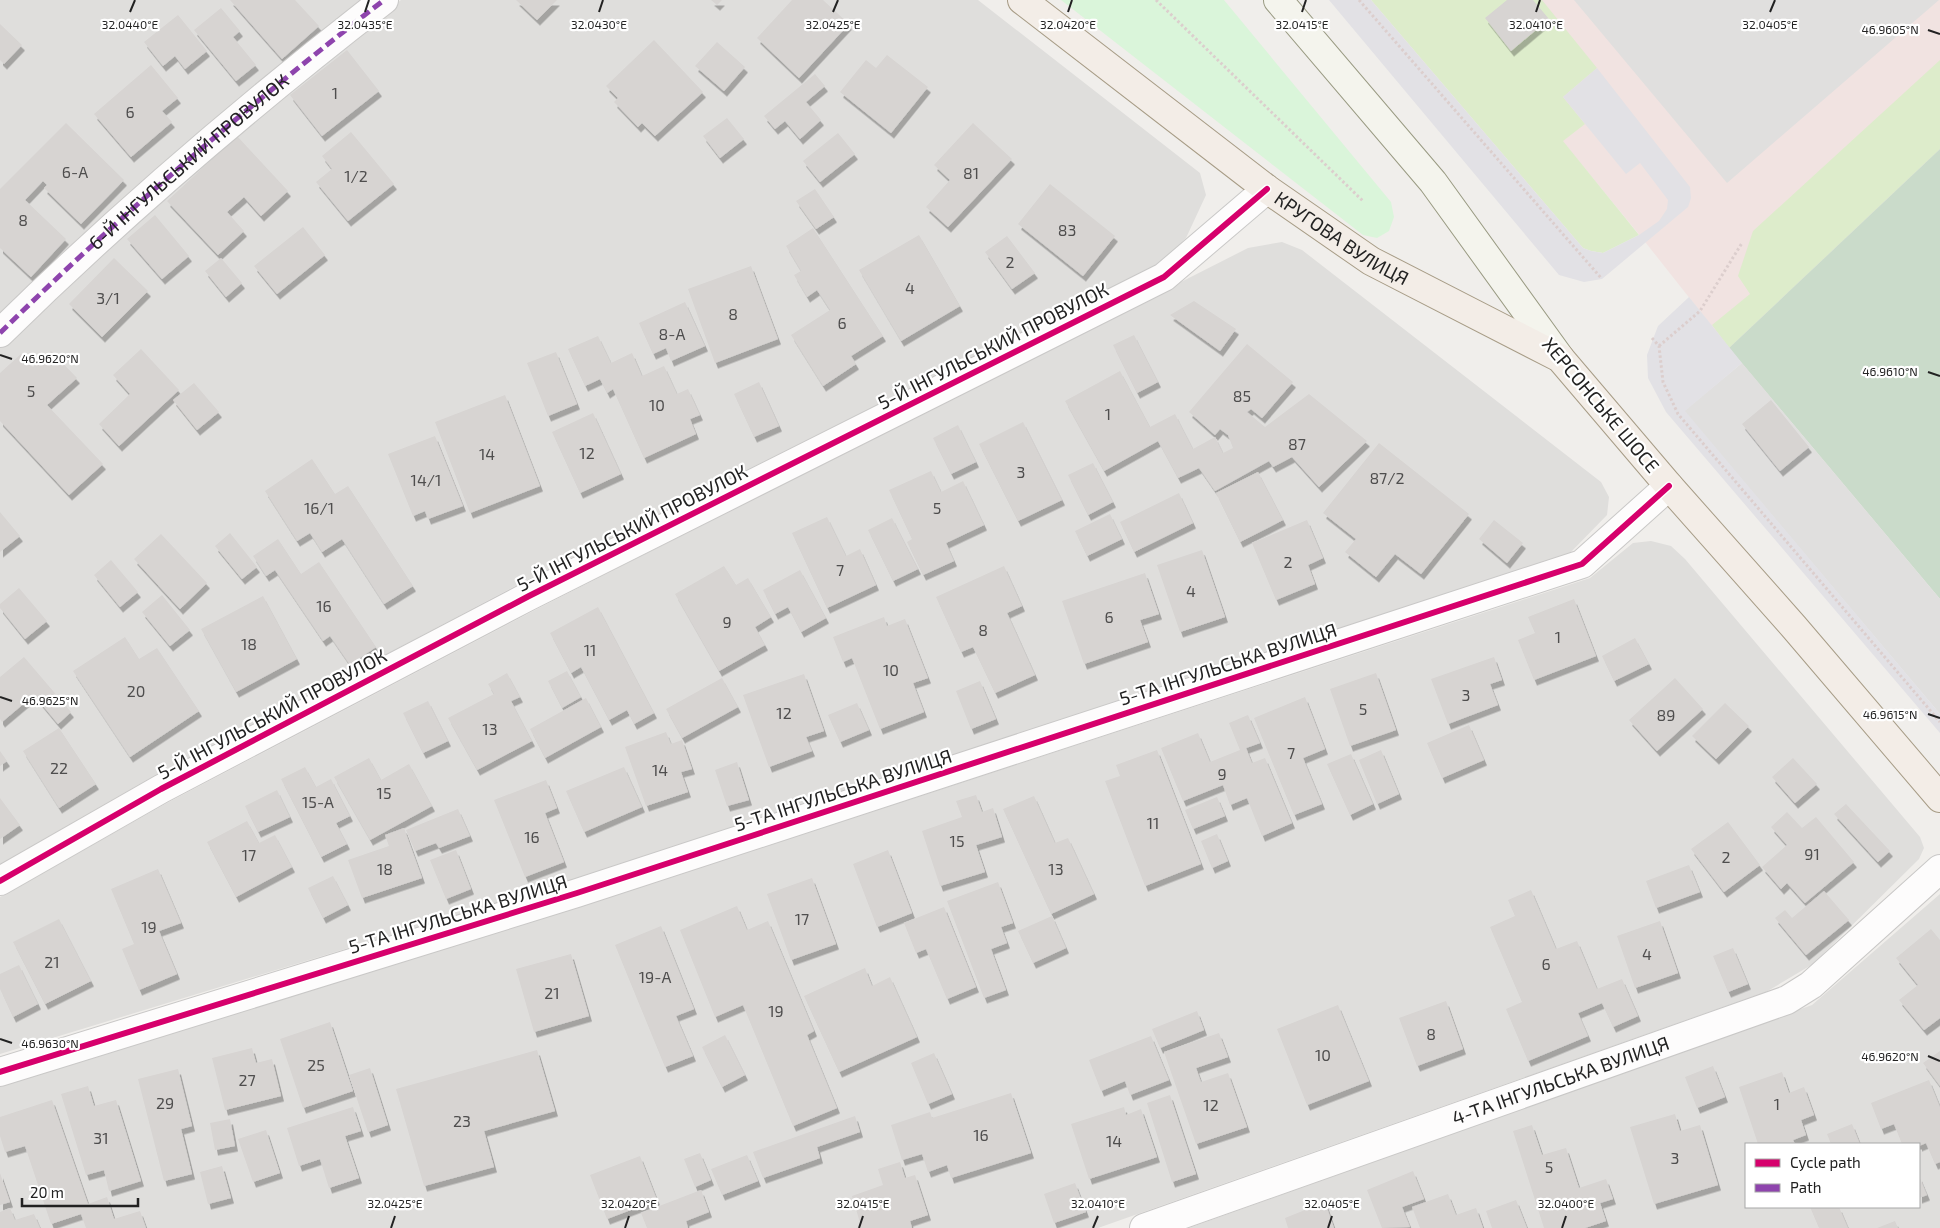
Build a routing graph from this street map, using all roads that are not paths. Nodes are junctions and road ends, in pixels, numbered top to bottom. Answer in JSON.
{"nodes":[{"id":1,"x":384,"y":0,"type":"edge"},
{"id":2,"x":1022,"y":0,"type":"edge"},
{"id":3,"x":1278,"y":0,"type":"edge"},
{"id":4,"x":1267,"y":189,"type":"junction"},
{"id":5,"x":0,"y":333,"type":"edge"},
{"id":6,"x":1560,"y":358,"type":"junction"},
{"id":7,"x":1669,"y":486,"type":"junction"},
{"id":8,"x":1940,"y":798,"type":"edge"},
{"id":9,"x":1940,"y":869,"type":"edge"},
{"id":10,"x":0,"y":881,"type":"edge"},
{"id":11,"x":0,"y":1072,"type":"edge"},
{"id":12,"x":1144,"y":1228,"type":"edge"}],
"edges":[{"from":1,"to":5,"type":"street","name":"6-Й ІНГУЛЬСЬКИЙ ПРОВУЛОК"},
{"from":2,"to":4,"type":"main road","name":"КРУГОВА ВУЛИЦЯ"},
{"from":3,"to":6,"type":"main road","name":"ХЕРСОНСЬКЕ ШОСЕ"},
{"from":4,"to":6,"type":"main road","name":"КРУГОВА ВУЛИЦЯ"},
{"from":4,"to":10,"type":"street","name":"5-Й ІНГУЛЬСЬКИЙ ПРОВУЛОК"},
{"from":6,"to":7,"type":"main road","name":"ХЕРСОНСЬКЕ ШОСЕ"},
{"from":7,"to":8,"type":"main road","name":"ХЕРСОНСЬКЕ ШОСЕ"},
{"from":7,"to":11,"type":"street","name":"5-ТА ІНГУЛЬСЬКА ВУЛИЦЯ"},
{"from":9,"to":12,"type":"street","name":"4-ТА ІНГУЛЬСЬКА ВУЛИЦЯ"}]}
